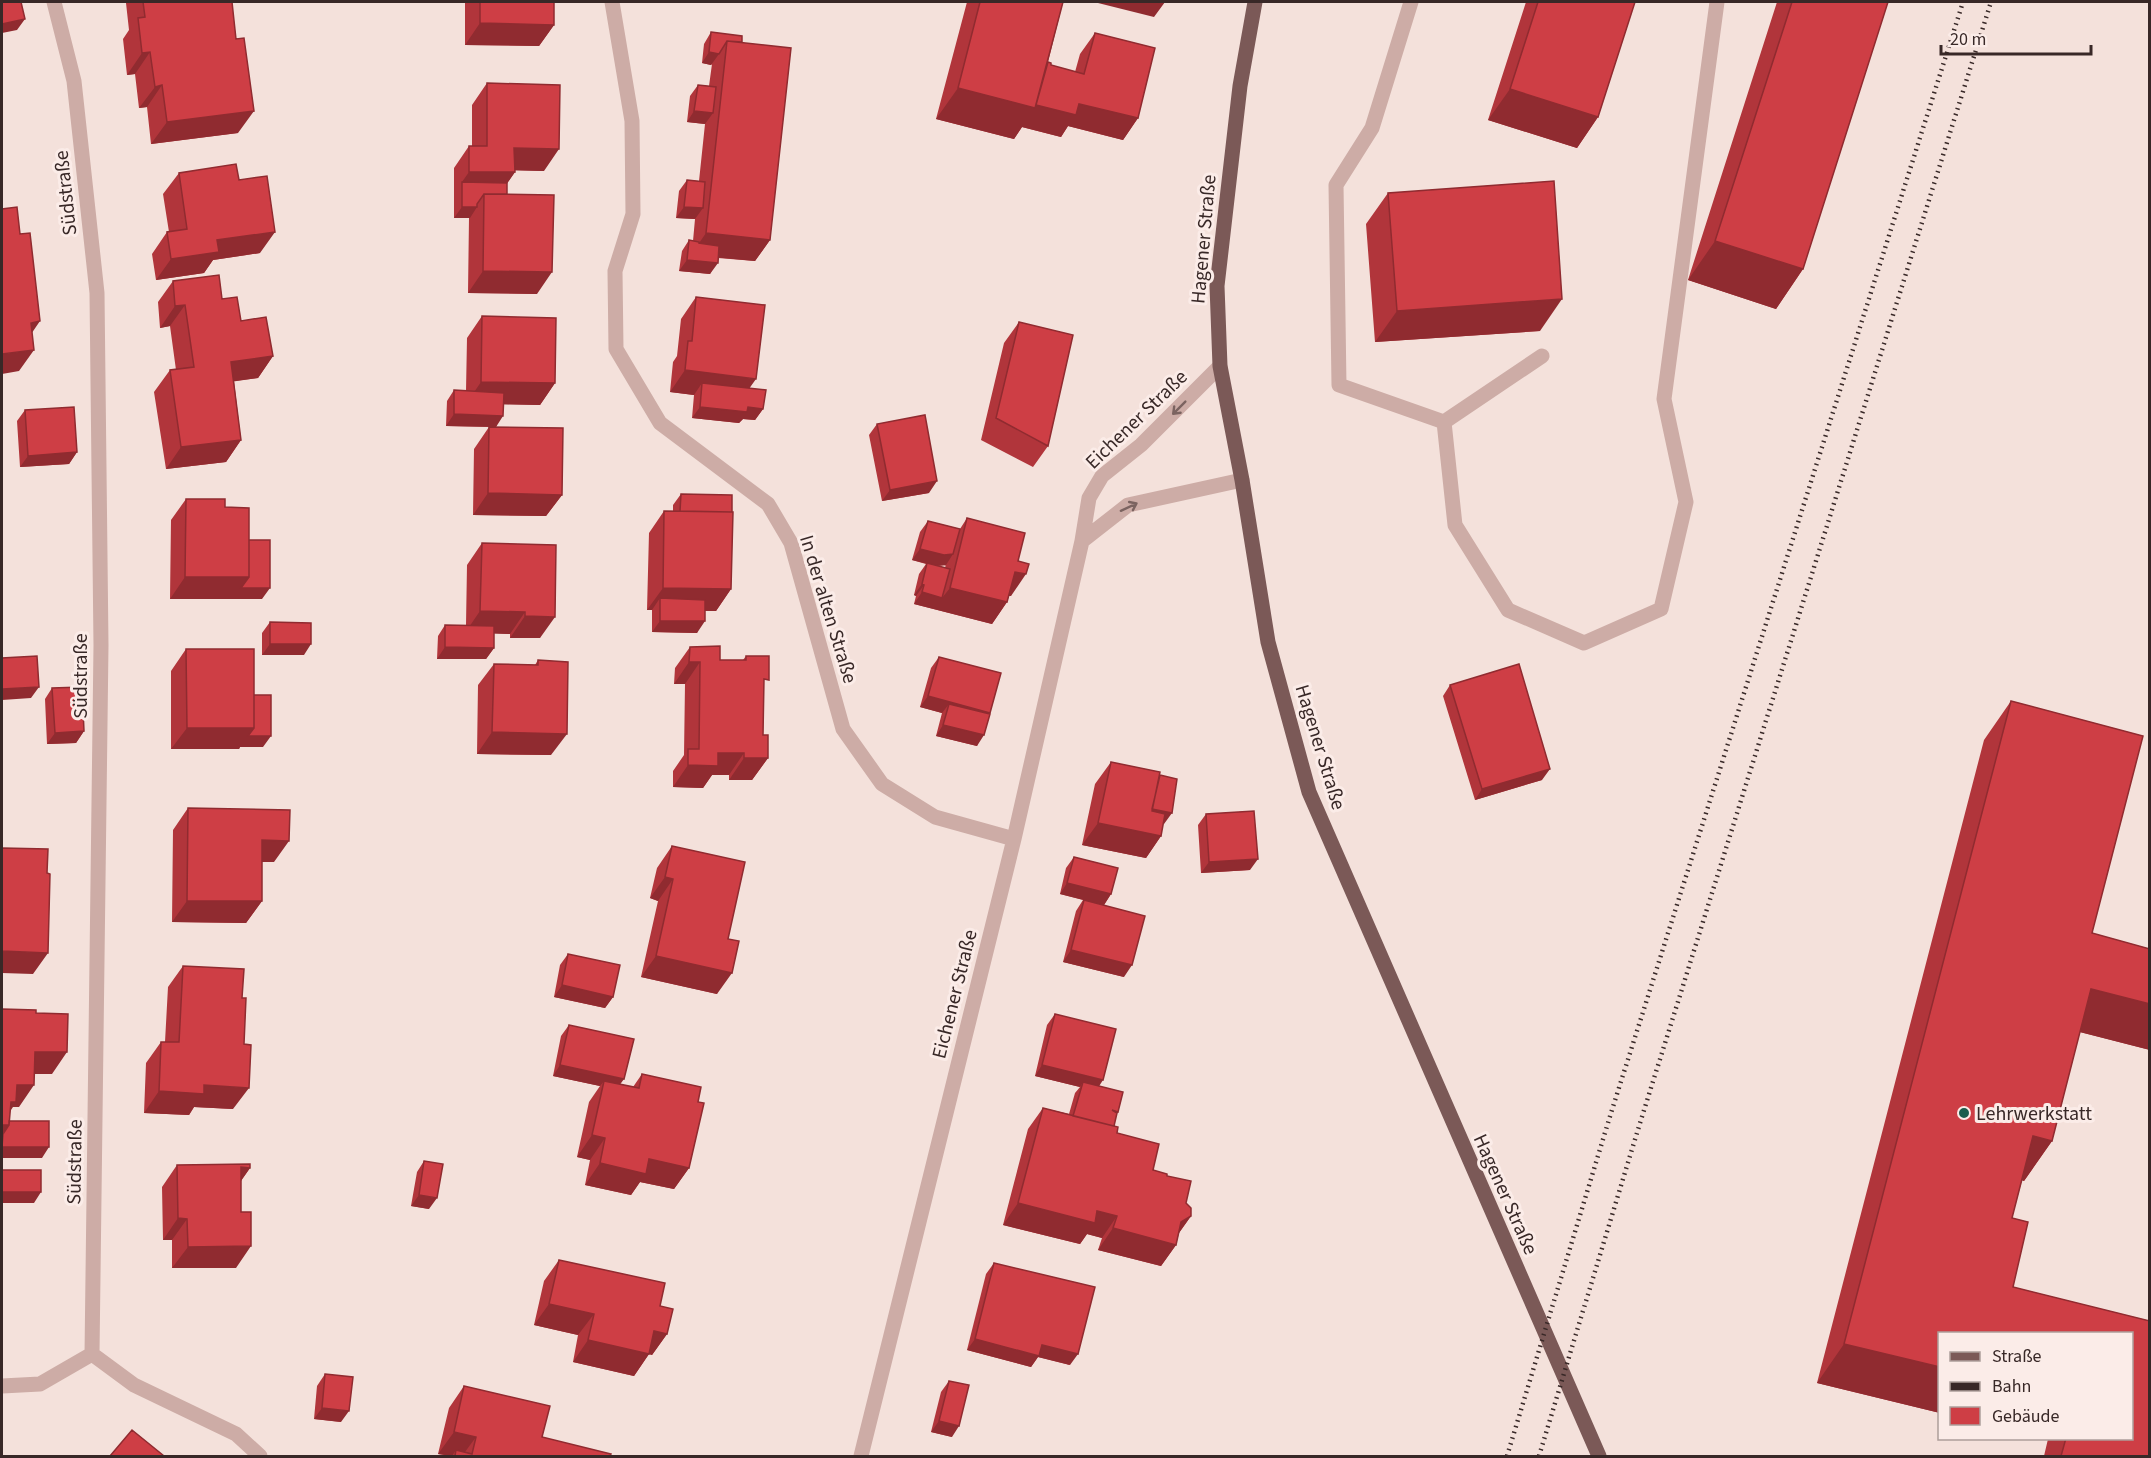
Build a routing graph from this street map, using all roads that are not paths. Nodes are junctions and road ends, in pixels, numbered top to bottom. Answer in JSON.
{"nodes":[{"id":1,"x":54,"y":2,"type":"edge"},
{"id":2,"x":612,"y":2,"type":"edge"},
{"id":3,"x":1255,"y":2,"type":"edge"},
{"id":4,"x":1411,"y":2,"type":"edge"},
{"id":5,"x":1717,"y":2,"type":"edge"},
{"id":6,"x":1542,"y":356,"type":"dead end"},
{"id":7,"x":1220,"y":366,"type":"junction"},
{"id":8,"x":1444,"y":422,"type":"junction"},
{"id":9,"x":1242,"y":480,"type":"junction"},
{"id":10,"x":1082,"y":541,"type":"junction"},
{"id":11,"x":1014,"y":839,"type":"junction"},
{"id":12,"x":92,"y":1354,"type":"junction"},
{"id":13,"x":2,"y":1386,"type":"edge"},
{"id":14,"x":260,"y":1456,"type":"edge"},
{"id":15,"x":861,"y":1456,"type":"edge"},
{"id":16,"x":1599,"y":1456,"type":"edge"}],
"edges":[{"from":1,"to":12,"type":"street","name":"Südstraße"},
{"from":2,"to":11,"type":"street","name":"In der alten Straße"},
{"from":3,"to":7,"type":"main road","name":"Hagener Straße"},
{"from":4,"to":8,"type":"street"},
{"from":5,"to":8,"type":"street"},
{"from":6,"to":8,"type":"street"},
{"from":7,"to":9,"type":"main road","name":"Hagener Straße"},
{"from":7,"to":10,"type":"street","name":"Eichener Straße","one_way":true},
{"from":10,"to":9,"type":"street","one_way":true},
{"from":9,"to":16,"type":"main road","name":"Hagener Straße"},
{"from":10,"to":11,"type":"street","name":"Eichener Straße"},
{"from":11,"to":15,"type":"street","name":"Eichener Straße"},
{"from":12,"to":13,"type":"street"},
{"from":12,"to":14,"type":"street"}]}
